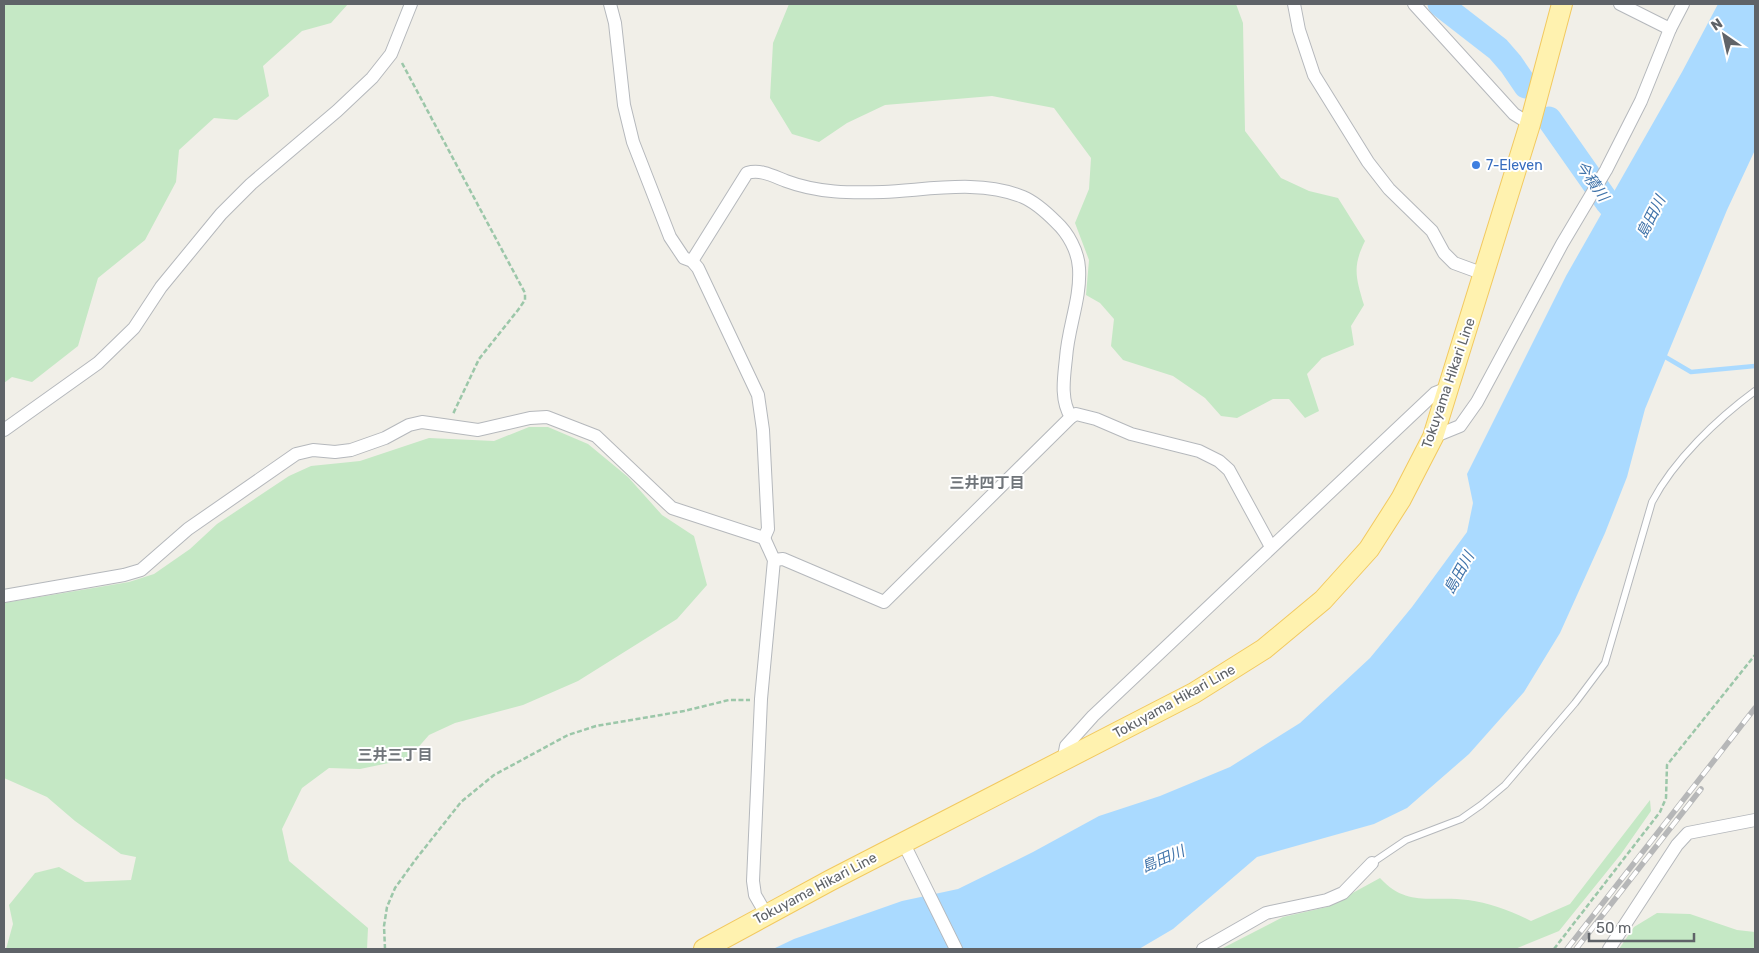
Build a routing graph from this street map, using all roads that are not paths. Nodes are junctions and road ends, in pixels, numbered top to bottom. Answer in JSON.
{"nodes":[{"id":1,"x":411,"y":4,"type":"edge"},
{"id":2,"x":610,"y":4,"type":"edge"},
{"id":3,"x":1294,"y":4,"type":"edge"},
{"id":4,"x":1414,"y":4,"type":"edge"},
{"id":5,"x":1562,"y":4,"type":"edge"},
{"id":6,"x":1620,"y":4,"type":"edge"},
{"id":7,"x":1683,"y":4,"type":"edge"},
{"id":8,"x":1670,"y":29,"type":"junction"},
{"id":9,"x":1530,"y":124,"type":"junction"},
{"id":10,"x":692,"y":261,"type":"junction"},
{"id":11,"x":1484,"y":274,"type":"junction"},
{"id":12,"x":1450,"y":387,"type":"junction"},
{"id":13,"x":1755,"y":391,"type":"edge"},
{"id":14,"x":1070,"y":417,"type":"junction"},
{"id":15,"x":4,"y":430,"type":"edge"},
{"id":16,"x":1433,"y":437,"type":"junction"},
{"id":17,"x":764,"y":538,"type":"junction"},
{"id":18,"x":1271,"y":547,"type":"junction"},
{"id":19,"x":774,"y":560,"type":"junction"},
{"id":20,"x":4,"y":596,"type":"edge"},
{"id":21,"x":1063,"y":762,"type":"junction"},
{"id":22,"x":1755,"y":820,"type":"edge"},
{"id":23,"x":902,"y":842,"type":"junction"},
{"id":24,"x":1372,"y":863,"type":"joint"},
{"id":25,"x":766,"y":914,"type":"junction"},
{"id":26,"x":704,"y":949,"type":"edge"},
{"id":27,"x":956,"y":949,"type":"edge"},
{"id":28,"x":1203,"y":949,"type":"edge"},
{"id":29,"x":1609,"y":949,"type":"edge"}],
"edges":[{"from":1,"to":15,"type":"street"},
{"from":2,"to":10,"type":"street"},
{"from":3,"to":11,"type":"street"},
{"from":4,"to":9,"type":"street"},
{"from":5,"to":9,"type":"main road","name":"Tokuyama Hikari Line"},
{"from":6,"to":8,"type":"street"},
{"from":7,"to":8,"type":"street"},
{"from":8,"to":16,"type":"street"},
{"from":9,"to":11,"type":"main road","name":"Tokuyama Hikari Line"},
{"from":10,"to":14,"type":"street"},
{"from":10,"to":17,"type":"street"},
{"from":11,"to":12,"type":"main road","name":"Tokuyama Hikari Line"},
{"from":12,"to":16,"type":"main road","name":"Tokuyama Hikari Line"},
{"from":12,"to":18,"type":"street"},
{"from":13,"to":24,"type":"lane"},
{"from":14,"to":18,"type":"street"},
{"from":14,"to":19,"type":"street"},
{"from":16,"to":21,"type":"main road","name":"Tokuyama Hikari Line"},
{"from":17,"to":19,"type":"street"},
{"from":17,"to":20,"type":"street"},
{"from":18,"to":21,"type":"street"},
{"from":19,"to":25,"type":"street"},
{"from":21,"to":23,"type":"main road","name":"Tokuyama Hikari Line"},
{"from":22,"to":29,"type":"street"},
{"from":23,"to":25,"type":"main road","name":"Tokuyama Hikari Line"},
{"from":23,"to":27,"type":"street"},
{"from":24,"to":28,"type":"street"},
{"from":25,"to":26,"type":"main road","name":"Tokuyama Hikari Line"}]}
